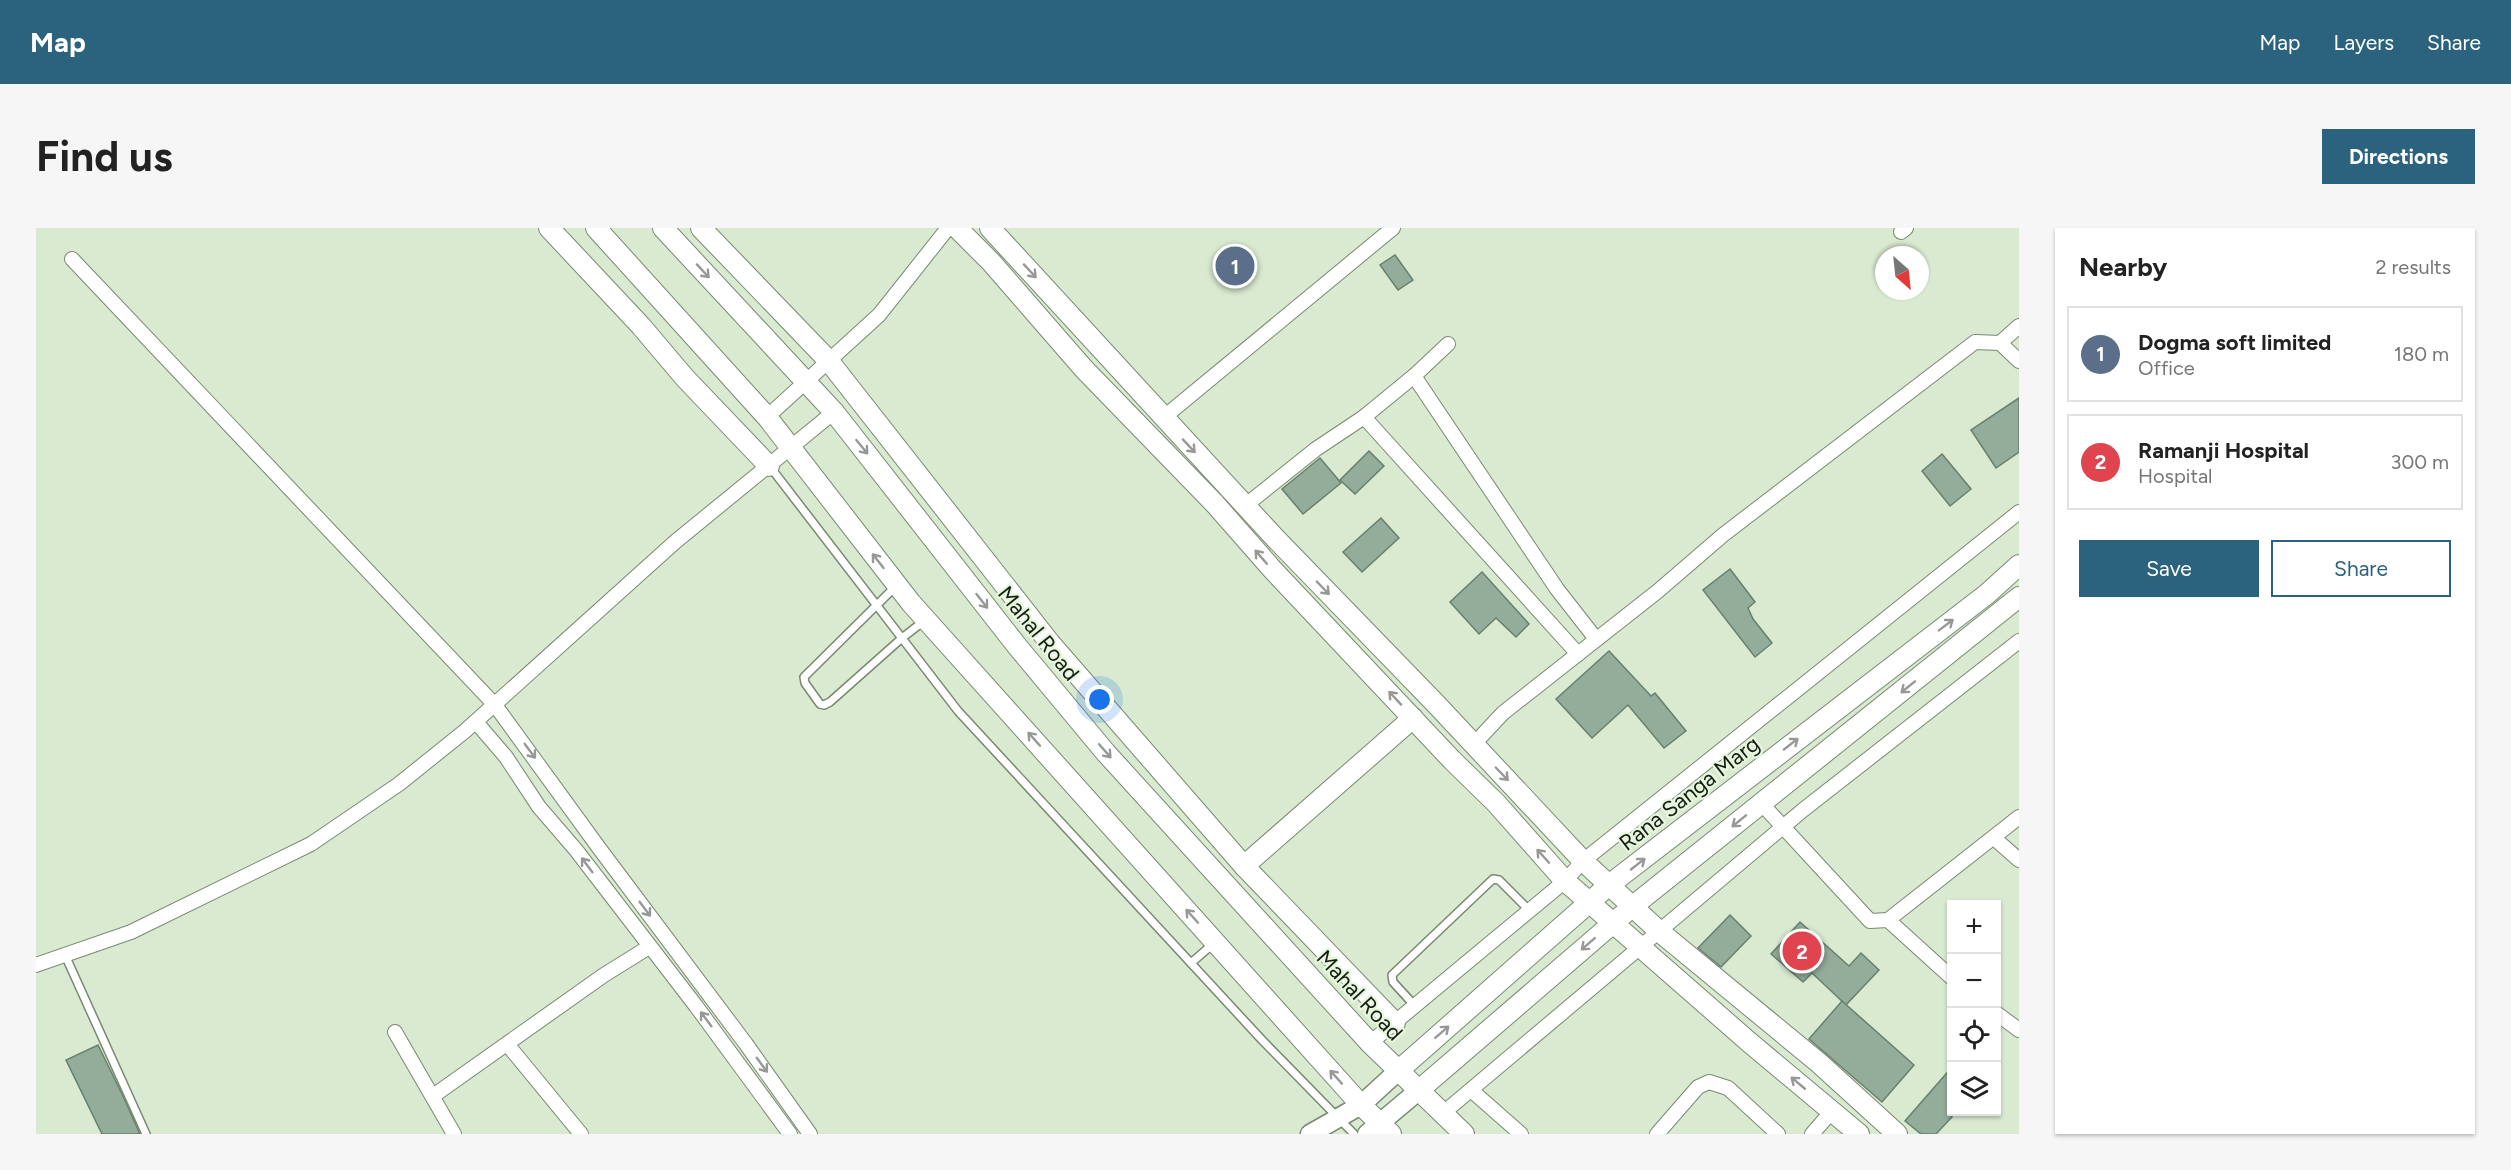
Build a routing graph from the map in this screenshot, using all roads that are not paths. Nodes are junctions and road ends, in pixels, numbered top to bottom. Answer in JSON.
{"nodes":[{"id":1,"x":549,"y":228,"type":"edge"},
{"id":2,"x":596,"y":228,"type":"edge"},
{"id":3,"x":663,"y":228,"type":"edge"},
{"id":4,"x":701,"y":228,"type":"edge"},
{"id":5,"x":948,"y":228,"type":"edge"},
{"id":6,"x":957,"y":228,"type":"edge"},
{"id":7,"x":990,"y":228,"type":"edge"},
{"id":8,"x":1393,"y":228,"type":"edge"},
{"id":9,"x":72,"y":259,"type":"dead end"},
{"id":10,"x":2019,"y":326,"type":"edge"},
{"id":11,"x":2000,"y":343,"type":"junction"},
{"id":12,"x":1448,"y":344,"type":"dead end"},
{"id":13,"x":828,"y":360,"type":"junction"},
{"id":14,"x":2019,"y":361,"type":"edge"},
{"id":15,"x":1414,"y":376,"type":"junction"},
{"id":16,"x":806,"y":382,"type":"junction"},
{"id":17,"x":834,"y":412,"type":"junction"},
{"id":18,"x":767,"y":417,"type":"junction"},
{"id":19,"x":1364,"y":417,"type":"junction"},
{"id":20,"x":1163,"y":418,"type":"junction"},
{"id":21,"x":792,"y":448,"type":"junction"},
{"id":22,"x":769,"y":466,"type":"junction"},
{"id":23,"x":1246,"y":505,"type":"junction"},
{"id":24,"x":2019,"y":512,"type":"edge"},
{"id":25,"x":2019,"y":565,"type":"edge"},
{"id":26,"x":897,"y":585,"type":"junction"},
{"id":27,"x":2019,"y":597,"type":"edge"},
{"id":28,"x":876,"y":604,"type":"junction"},
{"id":29,"x":926,"y":620,"type":"junction"},
{"id":30,"x":902,"y":638,"type":"junction"},
{"id":31,"x":1596,"y":639,"type":"junction"},
{"id":32,"x":2019,"y":641,"type":"edge"},
{"id":33,"x":1578,"y":654,"type":"junction"},
{"id":34,"x":495,"y":705,"type":"junction"},
{"id":35,"x":1413,"y":718,"type":"junction"},
{"id":36,"x":476,"y":722,"type":"junction"},
{"id":37,"x":1474,"y":744,"type":"junction"},
{"id":38,"x":1153,"y":762,"type":"junction"},
{"id":39,"x":1131,"y":780,"type":"junction"},
{"id":40,"x":1761,"y":803,"type":"junction"},
{"id":41,"x":2019,"y":817,"type":"edge"},
{"id":42,"x":1783,"y":827,"type":"junction"},
{"id":43,"x":1994,"y":838,"type":"junction"},
{"id":44,"x":2019,"y":860,"type":"edge"},
{"id":45,"x":1583,"y":861,"type":"junction"},
{"id":46,"x":1244,"y":866,"type":"junction"},
{"id":47,"x":1565,"y":881,"type":"junction"},
{"id":48,"x":1609,"y":885,"type":"junction"},
{"id":49,"x":1590,"y":902,"type":"junction"},
{"id":50,"x":1633,"y":906,"type":"junction"},
{"id":51,"x":1530,"y":911,"type":"junction"},
{"id":52,"x":1888,"y":920,"type":"junction"},
{"id":53,"x":1614,"y":922,"type":"junction"},
{"id":54,"x":1660,"y":932,"type":"junction"},
{"id":55,"x":1215,"y":942,"type":"junction"},
{"id":56,"x":650,"y":947,"type":"junction"},
{"id":57,"x":1642,"y":947,"type":"junction"},
{"id":58,"x":65,"y":955,"type":"junction"},
{"id":59,"x":1191,"y":963,"type":"junction"},
{"id":60,"x":36,"y":965,"type":"edge"},
{"id":61,"x":1947,"y":973,"type":"edge"},
{"id":62,"x":1415,"y":1006,"type":"junction"},
{"id":63,"x":2001,"y":1017,"type":"edge"},
{"id":64,"x":1395,"y":1023,"type":"junction"},
{"id":65,"x":2019,"y":1030,"type":"edge"},
{"id":66,"x":394,"y":1032,"type":"dead end"},
{"id":67,"x":1370,"y":1042,"type":"junction"},
{"id":68,"x":507,"y":1044,"type":"junction"},
{"id":69,"x":1398,"y":1071,"type":"junction"},
{"id":70,"x":1471,"y":1090,"type":"junction"},
{"id":71,"x":1418,"y":1091,"type":"junction"},
{"id":72,"x":432,"y":1096,"type":"junction"},
{"id":73,"x":1360,"y":1105,"type":"junction"},
{"id":74,"x":1832,"y":1111,"type":"junction"},
{"id":75,"x":1442,"y":1114,"type":"junction"},
{"id":76,"x":1338,"y":1118,"type":"junction"},
{"id":77,"x":1379,"y":1131,"type":"edge"},
{"id":78,"x":146,"y":1134,"type":"edge"},
{"id":79,"x":454,"y":1134,"type":"edge"},
{"id":80,"x":581,"y":1134,"type":"edge"},
{"id":81,"x":790,"y":1134,"type":"edge"},
{"id":82,"x":810,"y":1134,"type":"edge"},
{"id":83,"x":1310,"y":1134,"type":"edge"},
{"id":84,"x":1353,"y":1134,"type":"edge"},
{"id":85,"x":1464,"y":1134,"type":"edge"},
{"id":86,"x":1521,"y":1134,"type":"edge"},
{"id":87,"x":1657,"y":1134,"type":"edge"},
{"id":88,"x":1778,"y":1134,"type":"edge"},
{"id":89,"x":1812,"y":1134,"type":"edge"},
{"id":90,"x":1859,"y":1134,"type":"edge"},
{"id":91,"x":1897,"y":1134,"type":"edge"}],
"edges":[{"from":1,"to":22,"type":"main road"},
{"from":2,"to":18,"type":"main road"},
{"from":3,"to":16,"type":"main road","name":"Mahal Road","one_way":true},
{"from":4,"to":13,"type":"main road"},
{"from":5,"to":13,"type":"street"},
{"from":35,"to":6,"type":"main road","one_way":true},
{"from":7,"to":20,"type":"main road","one_way":true},
{"from":8,"to":20,"type":"street"},
{"from":9,"to":34,"type":"street"},
{"from":10,"to":11,"type":"street"},
{"from":11,"to":14,"type":"street"},
{"from":11,"to":31,"type":"street"},
{"from":12,"to":15,"type":"street"},
{"from":13,"to":16,"type":"street"},
{"from":13,"to":38,"type":"main road"},
{"from":15,"to":19,"type":"street"},
{"from":15,"to":31,"type":"street"},
{"from":16,"to":17,"type":"main road","name":"Mahal Road"},
{"from":16,"to":18,"type":"street"},
{"from":17,"to":21,"type":"street"},
{"from":17,"to":39,"type":"main road","name":"Mahal Road","one_way":true},
{"from":18,"to":21,"type":"main road"},
{"from":19,"to":23,"type":"street"},
{"from":19,"to":33,"type":"street"},
{"from":20,"to":23,"type":"main road","one_way":true},
{"from":21,"to":22,"type":"street"},
{"from":26,"to":21,"type":"main road","one_way":true},
{"from":22,"to":28,"type":"lane"},
{"from":22,"to":34,"type":"street"},
{"from":23,"to":37,"type":"main road","one_way":true},
{"from":24,"to":45,"type":"street"},
{"from":48,"to":25,"type":"main road","name":"Rana Sanga Marg","one_way":true},
{"from":26,"to":28,"type":"lane"},
{"from":26,"to":29,"type":"main road"},
{"from":27,"to":40,"type":"main road","one_way":true},
{"from":28,"to":30,"type":"lane"},
{"from":28,"to":30,"type":"lane"},
{"from":29,"to":30,"type":"lane"},
{"from":55,"to":29,"type":"main road","one_way":true},
{"from":30,"to":59,"type":"lane"},
{"from":31,"to":33,"type":"street"},
{"from":32,"to":42,"type":"street"},
{"from":33,"to":37,"type":"street"},
{"from":34,"to":36,"type":"street"},
{"from":34,"to":82,"type":"street","one_way":true},
{"from":35,"to":46,"type":"main road"},
{"from":47,"to":35,"type":"main road","one_way":true},
{"from":56,"to":36,"type":"street","one_way":true},
{"from":36,"to":58,"type":"street"},
{"from":37,"to":45,"type":"main road","one_way":true},
{"from":38,"to":39,"type":"main road"},
{"from":38,"to":46,"type":"main road"},
{"from":39,"to":67,"type":"main road","name":"Mahal Road"},
{"from":40,"to":42,"type":"street"},
{"from":40,"to":50,"type":"main road","one_way":true},
{"from":41,"to":43,"type":"street"},
{"from":42,"to":52,"type":"street"},
{"from":42,"to":54,"type":"street"},
{"from":43,"to":44,"type":"street"},
{"from":43,"to":52,"type":"street"},
{"from":45,"to":47,"type":"street"},
{"from":45,"to":48,"type":"main road"},
{"from":46,"to":64,"type":"main road"},
{"from":47,"to":49,"type":"main road"},
{"from":47,"to":51,"type":"street"},
{"from":48,"to":49,"type":"main road","name":"Rana Sanga Marg"},
{"from":48,"to":50,"type":"main road"},
{"from":49,"to":53,"type":"main road"},
{"from":69,"to":49,"type":"main road","name":"Rana Sanga Marg","one_way":true},
{"from":50,"to":53,"type":"main road"},
{"from":50,"to":54,"type":"main road"},
{"from":51,"to":62,"type":"street"},
{"from":51,"to":62,"type":"lane"},
{"from":52,"to":61,"type":"street"},
{"from":53,"to":57,"type":"main road"},
{"from":53,"to":71,"type":"main road","one_way":true},
{"from":54,"to":57,"type":"street"},
{"from":54,"to":91,"type":"main road"},
{"from":55,"to":59,"type":"lane"},
{"from":73,"to":55,"type":"main road","one_way":true},
{"from":56,"to":68,"type":"street"},
{"from":81,"to":56,"type":"street","one_way":true},
{"from":57,"to":70,"type":"street"},
{"from":74,"to":57,"type":"main road","one_way":true},
{"from":58,"to":60,"type":"street"},
{"from":58,"to":78,"type":"lane"},
{"from":59,"to":76,"type":"lane"},
{"from":62,"to":64,"type":"street"},
{"from":63,"to":65,"type":"street"},
{"from":64,"to":67,"type":"street"},
{"from":66,"to":72,"type":"street"},
{"from":67,"to":69,"type":"main road","name":"Mahal Road"},
{"from":68,"to":72,"type":"street"},
{"from":68,"to":80,"type":"street"},
{"from":69,"to":71,"type":"main road","name":"Mahal Road"},
{"from":69,"to":73,"type":"street"},
{"from":70,"to":75,"type":"street"},
{"from":70,"to":86,"type":"street"},
{"from":71,"to":75,"type":"main road","name":"Mahal Road"},
{"from":71,"to":77,"type":"street"},
{"from":72,"to":79,"type":"street"},
{"from":73,"to":76,"type":"street"},
{"from":73,"to":77,"type":"main road"},
{"from":74,"to":89,"type":"street"},
{"from":74,"to":90,"type":"main road"},
{"from":75,"to":85,"type":"main road","name":"Mahal Road"},
{"from":76,"to":83,"type":"street"},
{"from":76,"to":84,"type":"lane"},
{"from":87,"to":88,"type":"street"}]}
